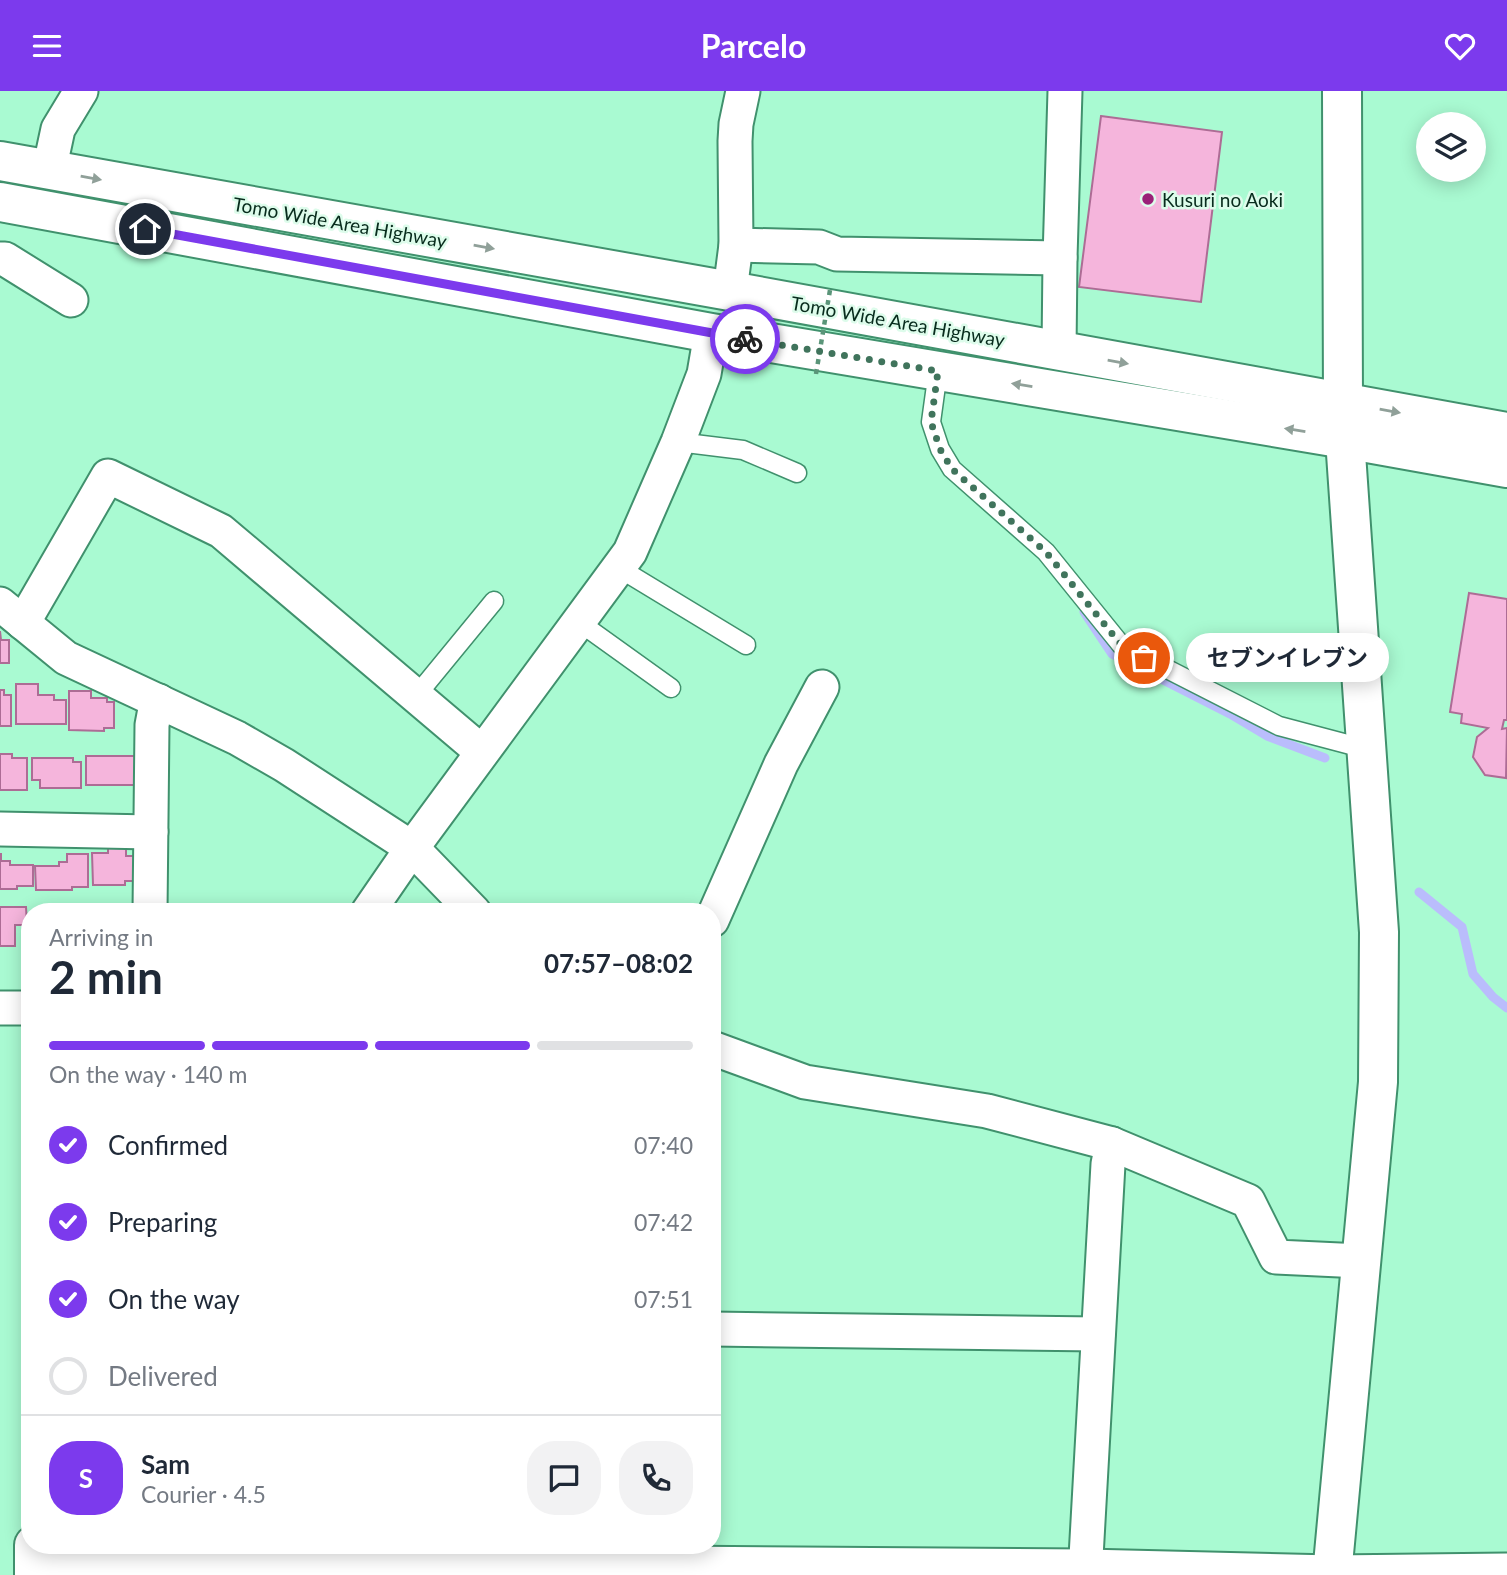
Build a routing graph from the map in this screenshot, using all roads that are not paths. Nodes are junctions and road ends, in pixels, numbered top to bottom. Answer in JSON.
{"nodes":[{"id":1,"x":81,"y":91,"type":"edge"},
{"id":2,"x":743,"y":91,"type":"edge"},
{"id":3,"x":1066,"y":91,"type":"edge"},
{"id":4,"x":1342,"y":91,"type":"edge"},
{"id":5,"x":0,"y":161,"type":"edge"},
{"id":6,"x":49,"y":171,"type":"junction"},
{"id":7,"x":0,"y":202,"type":"edge"},
{"id":8,"x":736,"y":245,"type":"junction"},
{"id":9,"x":1060,"y":258,"type":"junction"},
{"id":10,"x":0,"y":259,"type":"edge"},
{"id":11,"x":730,"y":291,"type":"junction"},
{"id":12,"x":71,"y":300,"type":"dead end"},
{"id":13,"x":711,"y":333,"type":"junction"},
{"id":14,"x":1059,"y":351,"type":"junction"},
{"id":15,"x":938,"y":371,"type":"junction"},
{"id":16,"x":1344,"y":421,"type":"junction"},
{"id":17,"x":1507,"y":432,"type":"edge"},
{"id":18,"x":678,"y":442,"type":"junction"},
{"id":19,"x":1507,"y":468,"type":"edge"},
{"id":20,"x":797,"y":473,"type":"dead end"},
{"id":21,"x":618,"y":568,"type":"junction"},
{"id":22,"x":494,"y":601,"type":"dead end"},
{"id":23,"x":12,"y":613,"type":"edge"},
{"id":24,"x":579,"y":622,"type":"junction"},
{"id":25,"x":746,"y":645,"type":"dead end"},
{"id":26,"x":822,"y":687,"type":"dead end"},
{"id":27,"x":671,"y":688,"type":"dead end"},
{"id":28,"x":416,"y":697,"type":"junction"},
{"id":29,"x":159,"y":701,"type":"junction"},
{"id":30,"x":1366,"y":749,"type":"junction"},
{"id":31,"x":482,"y":753,"type":"junction"},
{"id":32,"x":0,"y":829,"type":"edge"},
{"id":33,"x":151,"y":832,"type":"junction"},
{"id":34,"x":412,"y":848,"type":"junction"},
{"id":35,"x":150,"y":903,"type":"edge"},
{"id":36,"x":374,"y":903,"type":"edge"},
{"id":37,"x":465,"y":903,"type":"edge"},
{"id":38,"x":720,"y":903,"type":"edge"},
{"id":39,"x":0,"y":1008,"type":"edge"},
{"id":40,"x":21,"y":1008,"type":"edge"},
{"id":41,"x":721,"y":1051,"type":"edge"},
{"id":42,"x":1112,"y":1144,"type":"junction"},
{"id":43,"x":1361,"y":1261,"type":"junction"},
{"id":44,"x":721,"y":1329,"type":"edge"},
{"id":45,"x":1098,"y":1334,"type":"junction"},
{"id":46,"x":34,"y":1560,"type":"edge"},
{"id":47,"x":257,"y":1560,"type":"edge"},
{"id":48,"x":1086,"y":1570,"type":"edge"},
{"id":49,"x":1507,"y":1570,"type":"edge"},
{"id":50,"x":1332,"y":1574,"type":"edge"}],
"edges":[{"from":1,"to":6,"type":"street"},
{"from":2,"to":8,"type":"street"},
{"from":3,"to":9,"type":"street"},
{"from":4,"to":16,"type":"main road"},
{"from":5,"to":6,"type":"main road","name":"Tomo Wide Area Highway"},
{"from":6,"to":11,"type":"main road","name":"Tomo Wide Area Highway","one_way":true},
{"from":7,"to":13,"type":"main road","name":"Tomo Wide Area Highway"},
{"from":8,"to":9,"type":"street"},
{"from":8,"to":11,"type":"street"},
{"from":9,"to":14,"type":"street"},
{"from":10,"to":12,"type":"street"},
{"from":11,"to":14,"type":"main road","name":"Tomo Wide Area Highway"},
{"from":13,"to":15,"type":"main road","name":"Tomo Wide Area Highway"},
{"from":13,"to":18,"type":"street"},
{"from":14,"to":16,"type":"main road","name":"Tomo Wide Area Highway","one_way":true},
{"from":16,"to":15,"type":"main road","name":"Tomo Wide Area Highway","one_way":true},
{"from":15,"to":30,"type":"lane"},
{"from":16,"to":17,"type":"main road","name":"Tomo Wide Area Highway","one_way":true},
{"from":16,"to":19,"type":"main road","name":"Tomo Wide Area Highway"},
{"from":16,"to":30,"type":"main road"},
{"from":18,"to":20,"type":"lane"},
{"from":18,"to":21,"type":"street"},
{"from":21,"to":24,"type":"street"},
{"from":21,"to":25,"type":"lane"},
{"from":22,"to":28,"type":"lane"},
{"from":23,"to":28,"type":"street"},
{"from":23,"to":29,"type":"street"},
{"from":24,"to":27,"type":"lane"},
{"from":24,"to":31,"type":"street"},
{"from":26,"to":38,"type":"street"},
{"from":28,"to":31,"type":"street"},
{"from":29,"to":33,"type":"street"},
{"from":29,"to":34,"type":"street"},
{"from":30,"to":43,"type":"main road"},
{"from":31,"to":34,"type":"street"},
{"from":32,"to":33,"type":"street"},
{"from":33,"to":35,"type":"street"},
{"from":34,"to":36,"type":"street"},
{"from":34,"to":37,"type":"street"},
{"from":39,"to":40,"type":"street"},
{"from":41,"to":42,"type":"street"},
{"from":42,"to":43,"type":"street"},
{"from":42,"to":45,"type":"street"},
{"from":43,"to":50,"type":"main road"},
{"from":44,"to":45,"type":"street"},
{"from":45,"to":48,"type":"street"},
{"from":46,"to":47,"type":"street"},
{"from":47,"to":48,"type":"street"},
{"from":48,"to":50,"type":"street"},
{"from":49,"to":50,"type":"street"}]}
